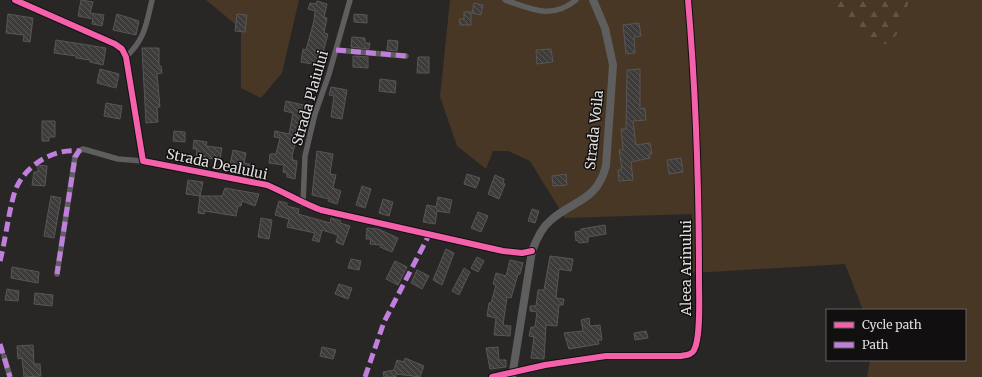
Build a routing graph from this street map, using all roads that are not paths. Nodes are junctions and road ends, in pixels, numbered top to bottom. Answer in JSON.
{"nodes":[{"id":1,"x":15,"y":0,"type":"edge"},
{"id":2,"x":152,"y":0,"type":"edge"},
{"id":3,"x":350,"y":0,"type":"edge"},
{"id":4,"x":505,"y":0,"type":"edge"},
{"id":5,"x":576,"y":0,"type":"edge"},
{"id":6,"x":593,"y":0,"type":"edge"},
{"id":7,"x":688,"y":0,"type":"edge"},
{"id":8,"x":336,"y":50,"type":"junction"},
{"id":9,"x":406,"y":56,"type":"dead end"},
{"id":10,"x":126,"y":58,"type":"junction"},
{"id":11,"x":143,"y":161,"type":"junction"},
{"id":12,"x":303,"y":204,"type":"junction"},
{"id":13,"x":532,"y":251,"type":"junction"},
{"id":14,"x":57,"y":274,"type":"dead end"},
{"id":15,"x":4,"y":356,"type":"dead end"},
{"id":16,"x":512,"y":375,"type":"edge"},
{"id":17,"x":10,"y":377,"type":"edge"},
{"id":18,"x":492,"y":377,"type":"edge"}],
"edges":[{"from":1,"to":10,"type":"street"},
{"from":2,"to":10,"type":"street"},
{"from":3,"to":8,"type":"street","name":"Strada Plaiului"},
{"from":4,"to":5,"type":"street"},
{"from":6,"to":13,"type":"main road","name":"Strada Voila"},
{"from":7,"to":16,"type":"street","name":"Aleea Arinului"},
{"from":8,"to":9,"type":"street"},
{"from":8,"to":12,"type":"street","name":"Strada Plaiului"},
{"from":10,"to":11,"type":"street"},
{"from":11,"to":12,"type":"street","name":"Strada Dealului"},
{"from":11,"to":14,"type":"street","name":"Strada Dealului"},
{"from":12,"to":13,"type":"street","name":"Strada Dealului"},
{"from":13,"to":16,"type":"main road","name":"Strada Voila"},
{"from":15,"to":17,"type":"street"},
{"from":16,"to":18,"type":"street"}]}
